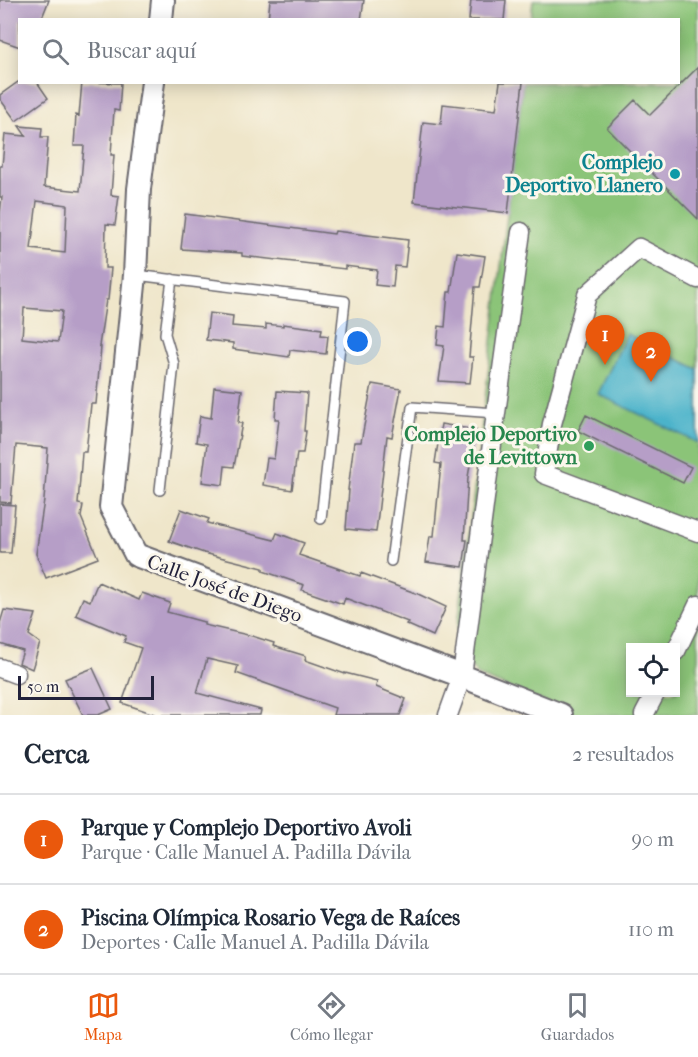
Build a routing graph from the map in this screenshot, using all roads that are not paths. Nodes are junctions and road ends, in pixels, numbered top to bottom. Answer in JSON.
{"nodes":[{"id":1,"x":163,"y":0,"type":"edge"},
{"id":2,"x":161,"y":18,"type":"edge"},
{"id":3,"x":153,"y":84,"type":"edge"},
{"id":4,"x":521,"y":232,"type":"dead end"},
{"id":5,"x":135,"y":275,"type":"junction"},
{"id":6,"x":172,"y":279,"type":"junction"},
{"id":7,"x":698,"y":279,"type":"edge"},
{"id":8,"x":496,"y":413,"type":"junction"},
{"id":9,"x":160,"y":490,"type":"dead end"},
{"id":10,"x":321,"y":519,"type":"dead end"},
{"id":11,"x":698,"y":532,"type":"edge"},
{"id":12,"x":391,"y":561,"type":"dead end"},
{"id":13,"x":698,"y":604,"type":"edge"},
{"id":14,"x":679,"y":643,"type":"edge"},
{"id":15,"x":462,"y":676,"type":"junction"},
{"id":16,"x":654,"y":697,"type":"edge"},
{"id":17,"x":448,"y":715,"type":"edge"},
{"id":18,"x":561,"y":715,"type":"edge"},
{"id":19,"x":644,"y":715,"type":"edge"}],
"edges":[{"from":1,"to":2,"type":"street"},
{"from":3,"to":5,"type":"street","name":"Calle José de Diego"},
{"from":4,"to":8,"type":"street"},
{"from":5,"to":6,"type":"lane"},
{"from":5,"to":15,"type":"street","name":"Calle José de Diego"},
{"from":6,"to":9,"type":"lane"},
{"from":6,"to":10,"type":"lane"},
{"from":7,"to":11,"type":"street"},
{"from":8,"to":12,"type":"lane"},
{"from":8,"to":15,"type":"street"},
{"from":13,"to":14,"type":"street"},
{"from":15,"to":17,"type":"street"},
{"from":15,"to":18,"type":"street","name":"Calle José de Diego"},
{"from":16,"to":19,"type":"street"}]}
